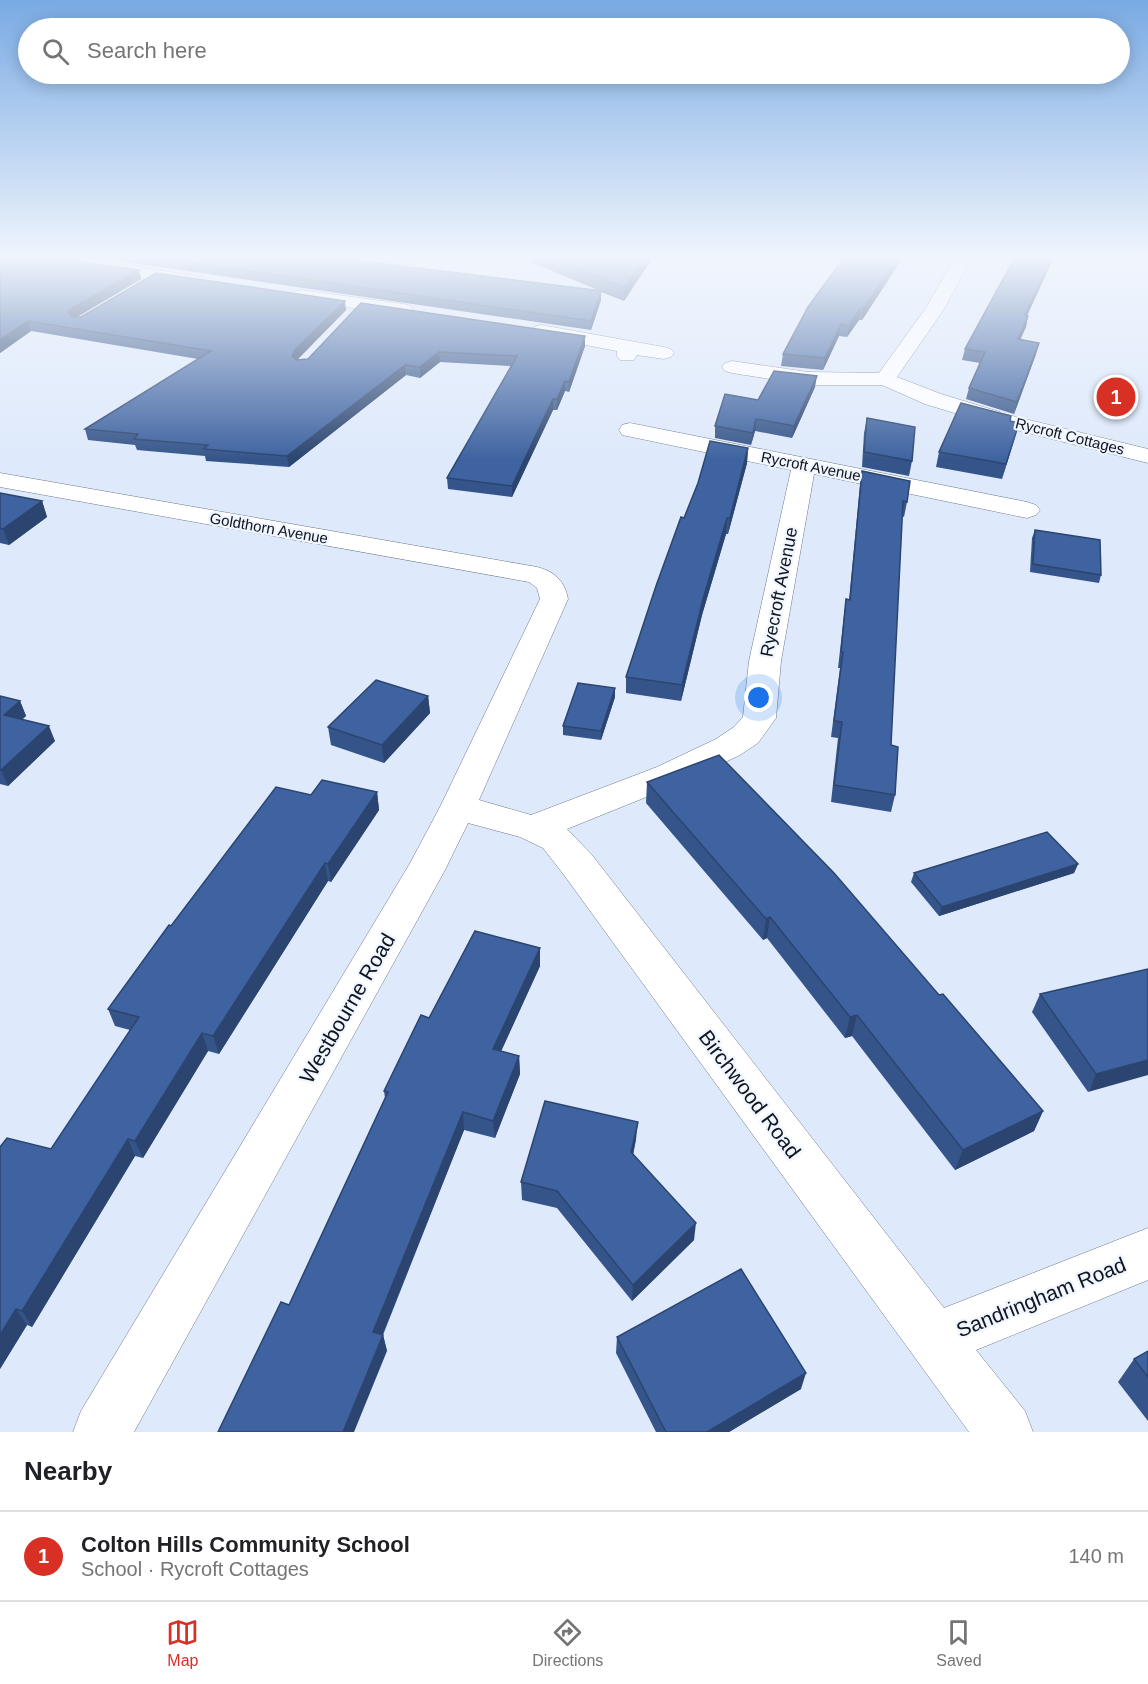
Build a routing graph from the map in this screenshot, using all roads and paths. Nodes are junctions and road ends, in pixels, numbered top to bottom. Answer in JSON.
{"nodes":[{"id":1,"x":923,"y":326,"type":"edge"},
{"id":2,"x":523,"y":329,"type":"edge"},
{"id":3,"x":664,"y":353,"type":"dead end"},
{"id":4,"x":732,"y":367,"type":"dead end"},
{"id":5,"x":885,"y":379,"type":"junction"},
{"id":6,"x":992,"y":417,"type":"joint"},
{"id":7,"x":630,"y":430,"type":"dead end"},
{"id":8,"x":1148,"y":456,"type":"edge"},
{"id":9,"x":804,"y":465,"type":"junction"},
{"id":10,"x":0,"y":480,"type":"edge"},
{"id":11,"x":1027,"y":510,"type":"dead end"},
{"id":12,"x":537,"y":575,"type":"joint"},
{"id":13,"x":458,"y":807,"type":"junction"},
{"id":14,"x":533,"y":828,"type":"junction"},
{"id":15,"x":1148,"y":1254,"type":"edge"},
{"id":16,"x":935,"y":1339,"type":"junction"},
{"id":17,"x":102,"y":1432,"type":"edge"},
{"id":18,"x":1004,"y":1432,"type":"edge"}],
"edges":[{"from":1,"to":5,"type":"street"},
{"from":2,"to":3,"type":"street"},
{"from":4,"to":5,"type":"street"},
{"from":5,"to":6,"type":"street"},
{"from":6,"to":8,"type":"street","name":"Rycroft Cottages"},
{"from":7,"to":9,"type":"street","name":"Rycroft Avenue"},
{"from":9,"to":11,"type":"street","name":"Rycroft Avenue"},
{"from":9,"to":14,"type":"street","name":"Ryecroft Avenue"},
{"from":10,"to":12,"type":"street","name":"Goldthorn Avenue"},
{"from":12,"to":13,"type":"street","name":"Westbourne Road"},
{"from":13,"to":14,"type":"street","name":"Birchwood Road"},
{"from":13,"to":17,"type":"street","name":"Westbourne Road"},
{"from":14,"to":16,"type":"street","name":"Birchwood Road"},
{"from":15,"to":16,"type":"street","name":"Sandringham Road"},
{"from":16,"to":18,"type":"street","name":"Birchwood Road"}]}
